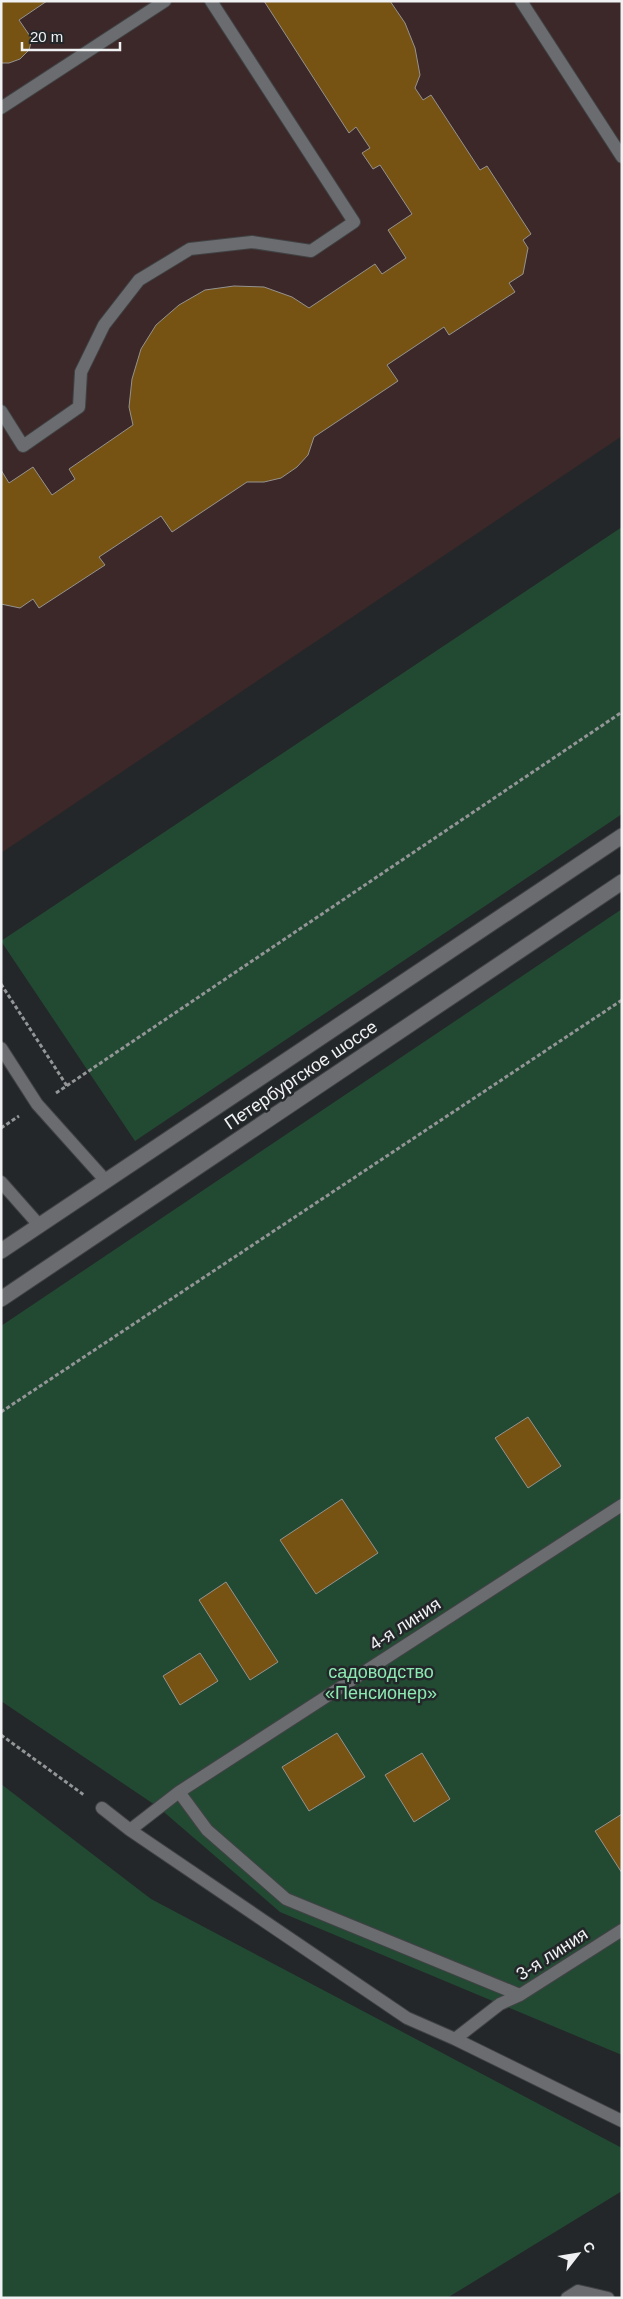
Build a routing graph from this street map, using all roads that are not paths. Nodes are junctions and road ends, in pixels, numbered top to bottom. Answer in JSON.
{"nodes":[{"id":1,"x":165,"y":1,"type":"edge"},
{"id":2,"x":212,"y":1,"type":"edge"},
{"id":3,"x":521,"y":1,"type":"edge"},
{"id":4,"x":1,"y":108,"type":"edge"},
{"id":5,"x":622,"y":157,"type":"edge"},
{"id":6,"x":1,"y":411,"type":"edge"},
{"id":7,"x":622,"y":836,"type":"edge"},
{"id":8,"x":622,"y":882,"type":"edge"},
{"id":9,"x":1,"y":1048,"type":"edge"},
{"id":10,"x":106,"y":1181,"type":"junction"},
{"id":11,"x":1,"y":1182,"type":"edge"},
{"id":12,"x":39,"y":1225,"type":"junction"},
{"id":13,"x":1,"y":1251,"type":"edge"},
{"id":14,"x":1,"y":1299,"type":"edge"},
{"id":15,"x":622,"y":1505,"type":"edge"},
{"id":16,"x":180,"y":1792,"type":"junction"},
{"id":17,"x":102,"y":1808,"type":"road end"},
{"id":18,"x":130,"y":1830,"type":"junction"},
{"id":19,"x":622,"y":1930,"type":"edge"},
{"id":20,"x":520,"y":1995,"type":"junction"},
{"id":21,"x":455,"y":2039,"type":"junction"},
{"id":22,"x":622,"y":2120,"type":"edge"},
{"id":23,"x":567,"y":2298,"type":"edge"},
{"id":24,"x":608,"y":2298,"type":"edge"}],
"edges":[{"from":1,"to":4,"type":"lane"},
{"from":2,"to":6,"type":"lane"},
{"from":3,"to":5,"type":"lane"},
{"from":7,"to":10,"type":"main road","name":"Петербургское шоссе"},
{"from":8,"to":14,"type":"main road","name":"Петербургское шоссе"},
{"from":9,"to":10,"type":"lane"},
{"from":10,"to":12,"type":"main road","name":"Петербургское шоссе"},
{"from":11,"to":12,"type":"lane"},
{"from":12,"to":13,"type":"main road","name":"Петербургское шоссе"},
{"from":15,"to":16,"type":"lane","name":"4-я линия"},
{"from":16,"to":18,"type":"lane","name":"4-я линия"},
{"from":16,"to":20,"type":"lane"},
{"from":17,"to":18,"type":"lane"},
{"from":18,"to":21,"type":"lane"},
{"from":19,"to":20,"type":"lane","name":"3-я линия"},
{"from":20,"to":21,"type":"lane","name":"3-я линия"},
{"from":21,"to":22,"type":"lane"},
{"from":23,"to":24,"type":"lane"}]}
